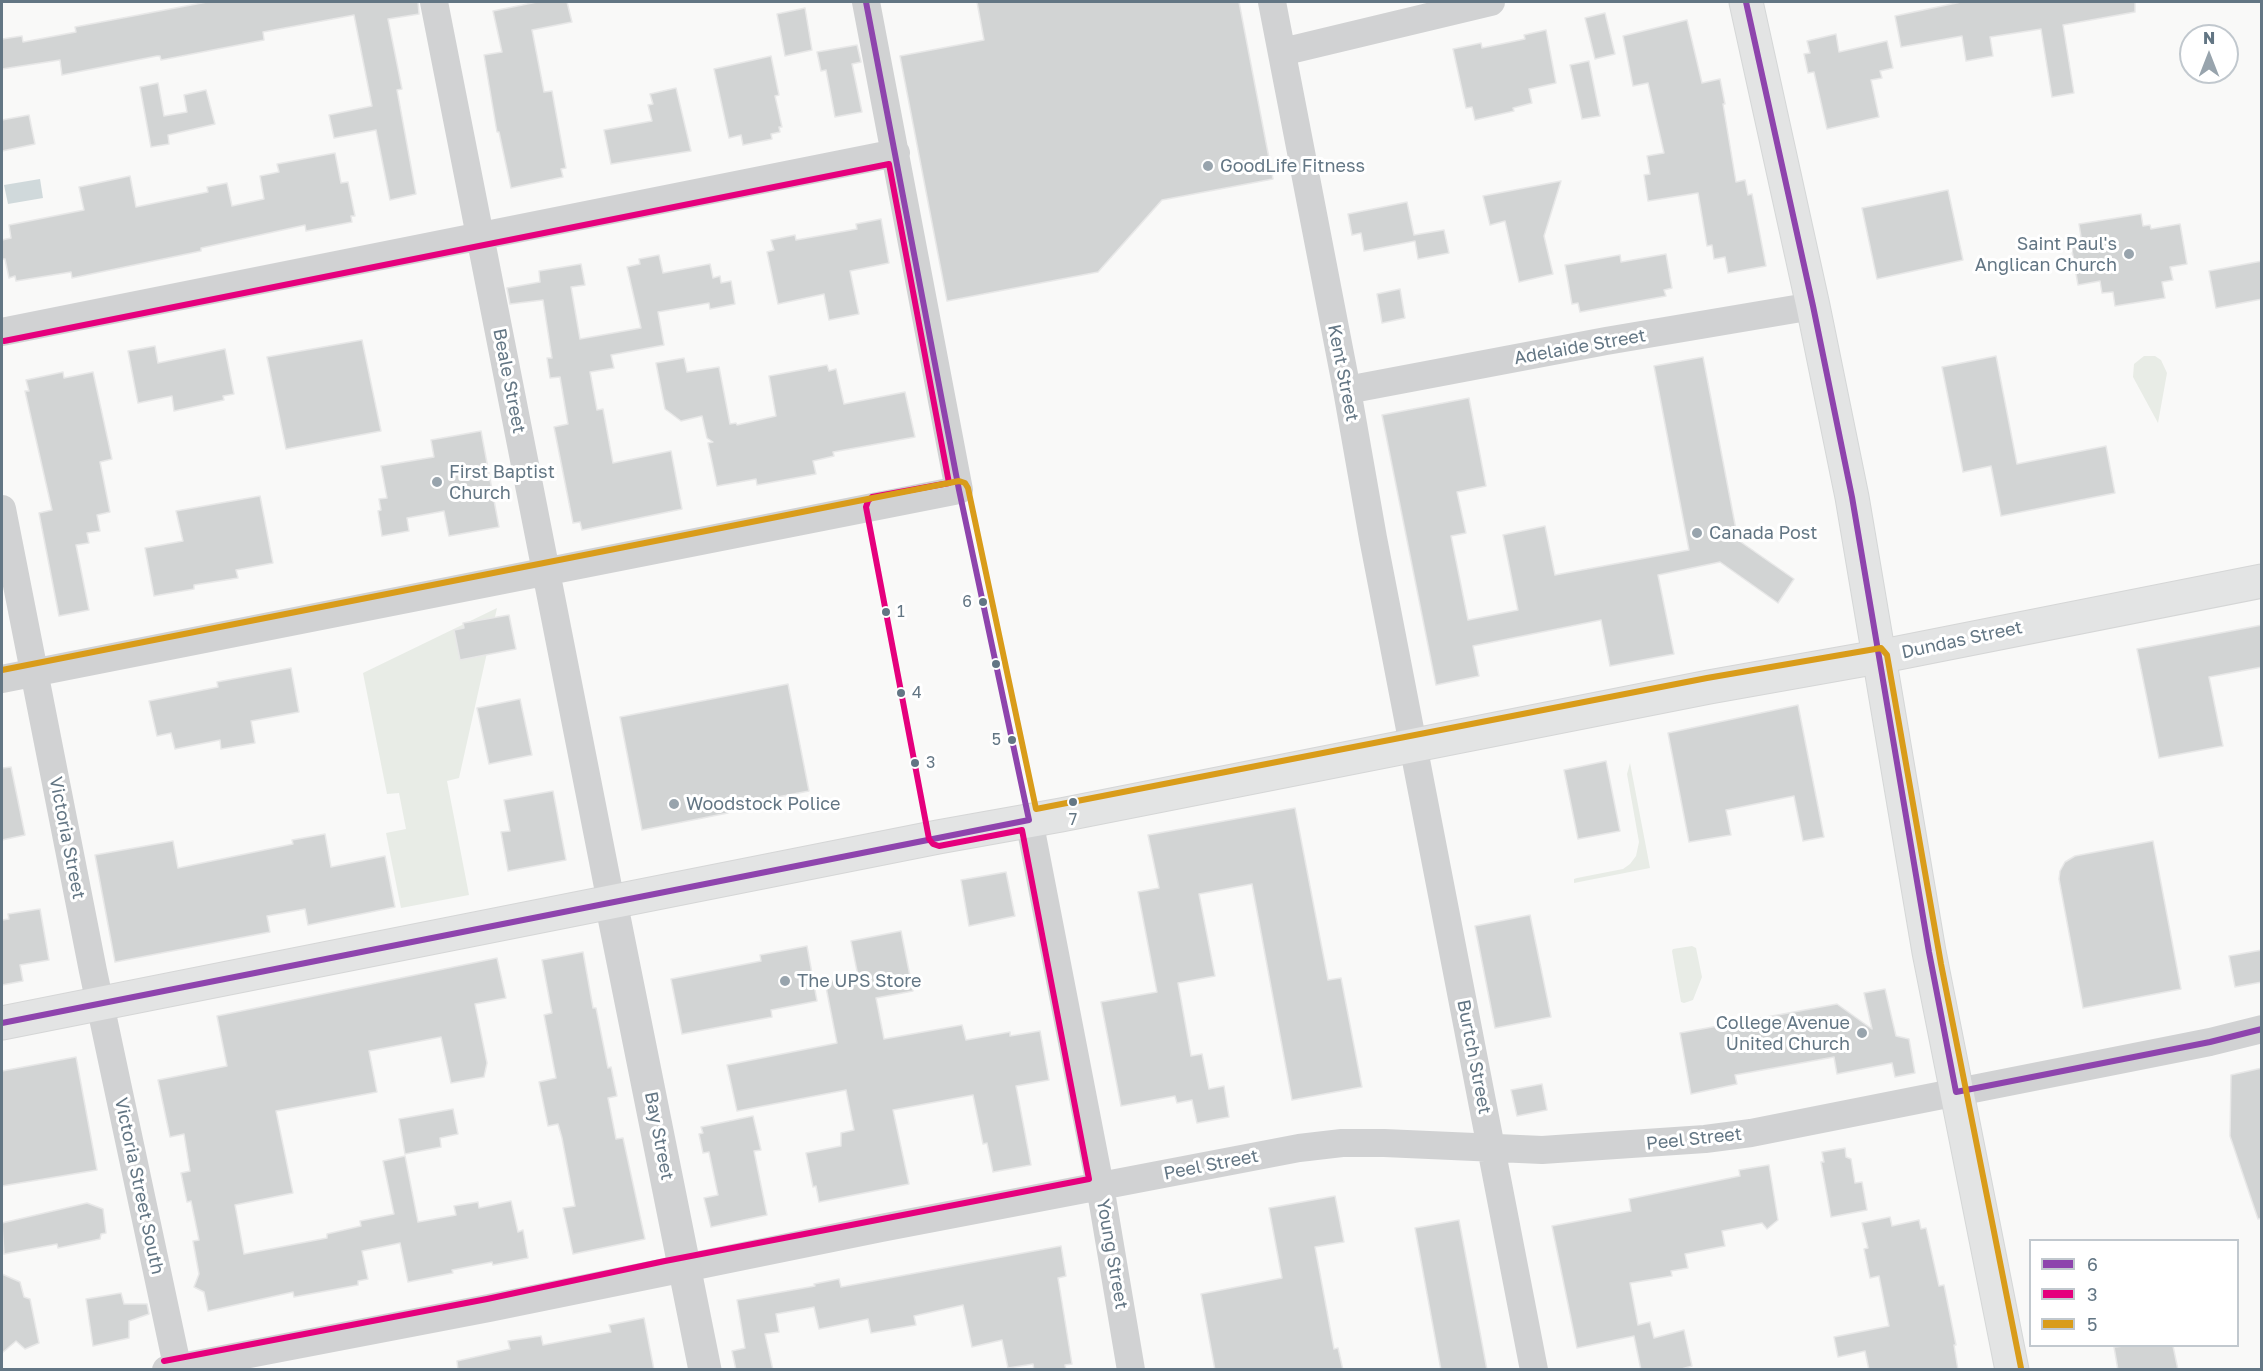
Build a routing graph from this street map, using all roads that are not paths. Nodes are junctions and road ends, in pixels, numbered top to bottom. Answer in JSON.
{"nodes":[{"id":1,"x":434,"y":2,"type":"edge"},
{"id":2,"x":866,"y":2,"type":"edge"},
{"id":3,"x":1272,"y":2,"type":"edge"},
{"id":4,"x":1491,"y":2,"type":"edge"},
{"id":5,"x":1751,"y":2,"type":"edge"},
{"id":6,"x":1282,"y":52,"type":"junction"},
{"id":7,"x":896,"y":153,"type":"junction"},
{"id":8,"x":481,"y":235,"type":"junction"},
{"id":9,"x":1813,"y":306,"type":"junction"},
{"id":10,"x":2,"y":332,"type":"edge"},
{"id":11,"x":1347,"y":390,"type":"junction"},
{"id":12,"x":2,"y":509,"type":"edge"},
{"id":13,"x":546,"y":572,"type":"junction"},
{"id":14,"x":2262,"y":581,"type":"edge"},
{"id":15,"x":1878,"y":657,"type":"junction"},
{"id":16,"x":34,"y":672,"type":"junction"},
{"id":17,"x":2,"y":679,"type":"edge"},
{"id":18,"x":1413,"y":744,"type":"junction"},
{"id":19,"x":1029,"y":820,"type":"junction"},
{"id":20,"x":611,"y":902,"type":"junction"},
{"id":21,"x":100,"y":1003,"type":"junction"},
{"id":22,"x":2,"y":1023,"type":"edge"},
{"id":23,"x":2262,"y":1029,"type":"edge"},
{"id":24,"x":1956,"y":1092,"type":"junction"},
{"id":25,"x":1492,"y":1148,"type":"junction"},
{"id":26,"x":1100,"y":1186,"type":"junction"},
{"id":27,"x":684,"y":1268,"type":"junction"},
{"id":28,"x":174,"y":1369,"type":"edge"},
{"id":29,"x":705,"y":1370,"type":"edge"},
{"id":30,"x":1131,"y":1370,"type":"edge"},
{"id":31,"x":1534,"y":1370,"type":"edge"},
{"id":32,"x":2012,"y":1370,"type":"edge"}],
"edges":[{"from":1,"to":8,"type":"street","name":"Beale Street"},
{"from":2,"to":7,"type":"street"},
{"from":3,"to":6,"type":"street","name":"Kent Street"},
{"from":4,"to":6,"type":"street"},
{"from":5,"to":9,"type":"main road"},
{"from":6,"to":11,"type":"street","name":"Kent Street"},
{"from":7,"to":8,"type":"street"},
{"from":7,"to":13,"type":"street"},
{"from":8,"to":10,"type":"street"},
{"from":8,"to":13,"type":"street","name":"Beale Street"},
{"from":9,"to":11,"type":"street","name":"Adelaide Street"},
{"from":9,"to":15,"type":"main road"},
{"from":11,"to":18,"type":"street","name":"Kent Street"},
{"from":12,"to":16,"type":"street","name":"Victoria Street"},
{"from":13,"to":16,"type":"street"},
{"from":13,"to":20,"type":"street","name":"Beale Street"},
{"from":14,"to":15,"type":"main road","name":"Dundas Street"},
{"from":15,"to":18,"type":"main road","name":"Dundas Street"},
{"from":15,"to":24,"type":"main road"},
{"from":16,"to":17,"type":"street"},
{"from":16,"to":21,"type":"street","name":"Victoria Street"},
{"from":18,"to":19,"type":"main road","name":"Dundas Street"},
{"from":18,"to":25,"type":"street","name":"Burtch Street"},
{"from":19,"to":20,"type":"main road","name":"Dundas Street"},
{"from":19,"to":26,"type":"street","name":"Young Street"},
{"from":20,"to":21,"type":"main road","name":"Dundas Street"},
{"from":20,"to":27,"type":"street","name":"Bay Street"},
{"from":21,"to":22,"type":"main road","name":"Dundas Street"},
{"from":21,"to":28,"type":"street","name":"Victoria Street South"},
{"from":23,"to":24,"type":"street","name":"Peel Street"},
{"from":24,"to":25,"type":"street","name":"Peel Street"},
{"from":24,"to":32,"type":"main road"},
{"from":25,"to":26,"type":"street","name":"Peel Street"},
{"from":25,"to":31,"type":"street","name":"Burtch Street"},
{"from":26,"to":27,"type":"street","name":"Peel Street"},
{"from":26,"to":30,"type":"street","name":"Young Street"},
{"from":27,"to":28,"type":"street","name":"Peel Street"},
{"from":27,"to":29,"type":"street","name":"Bay Street"}]}
